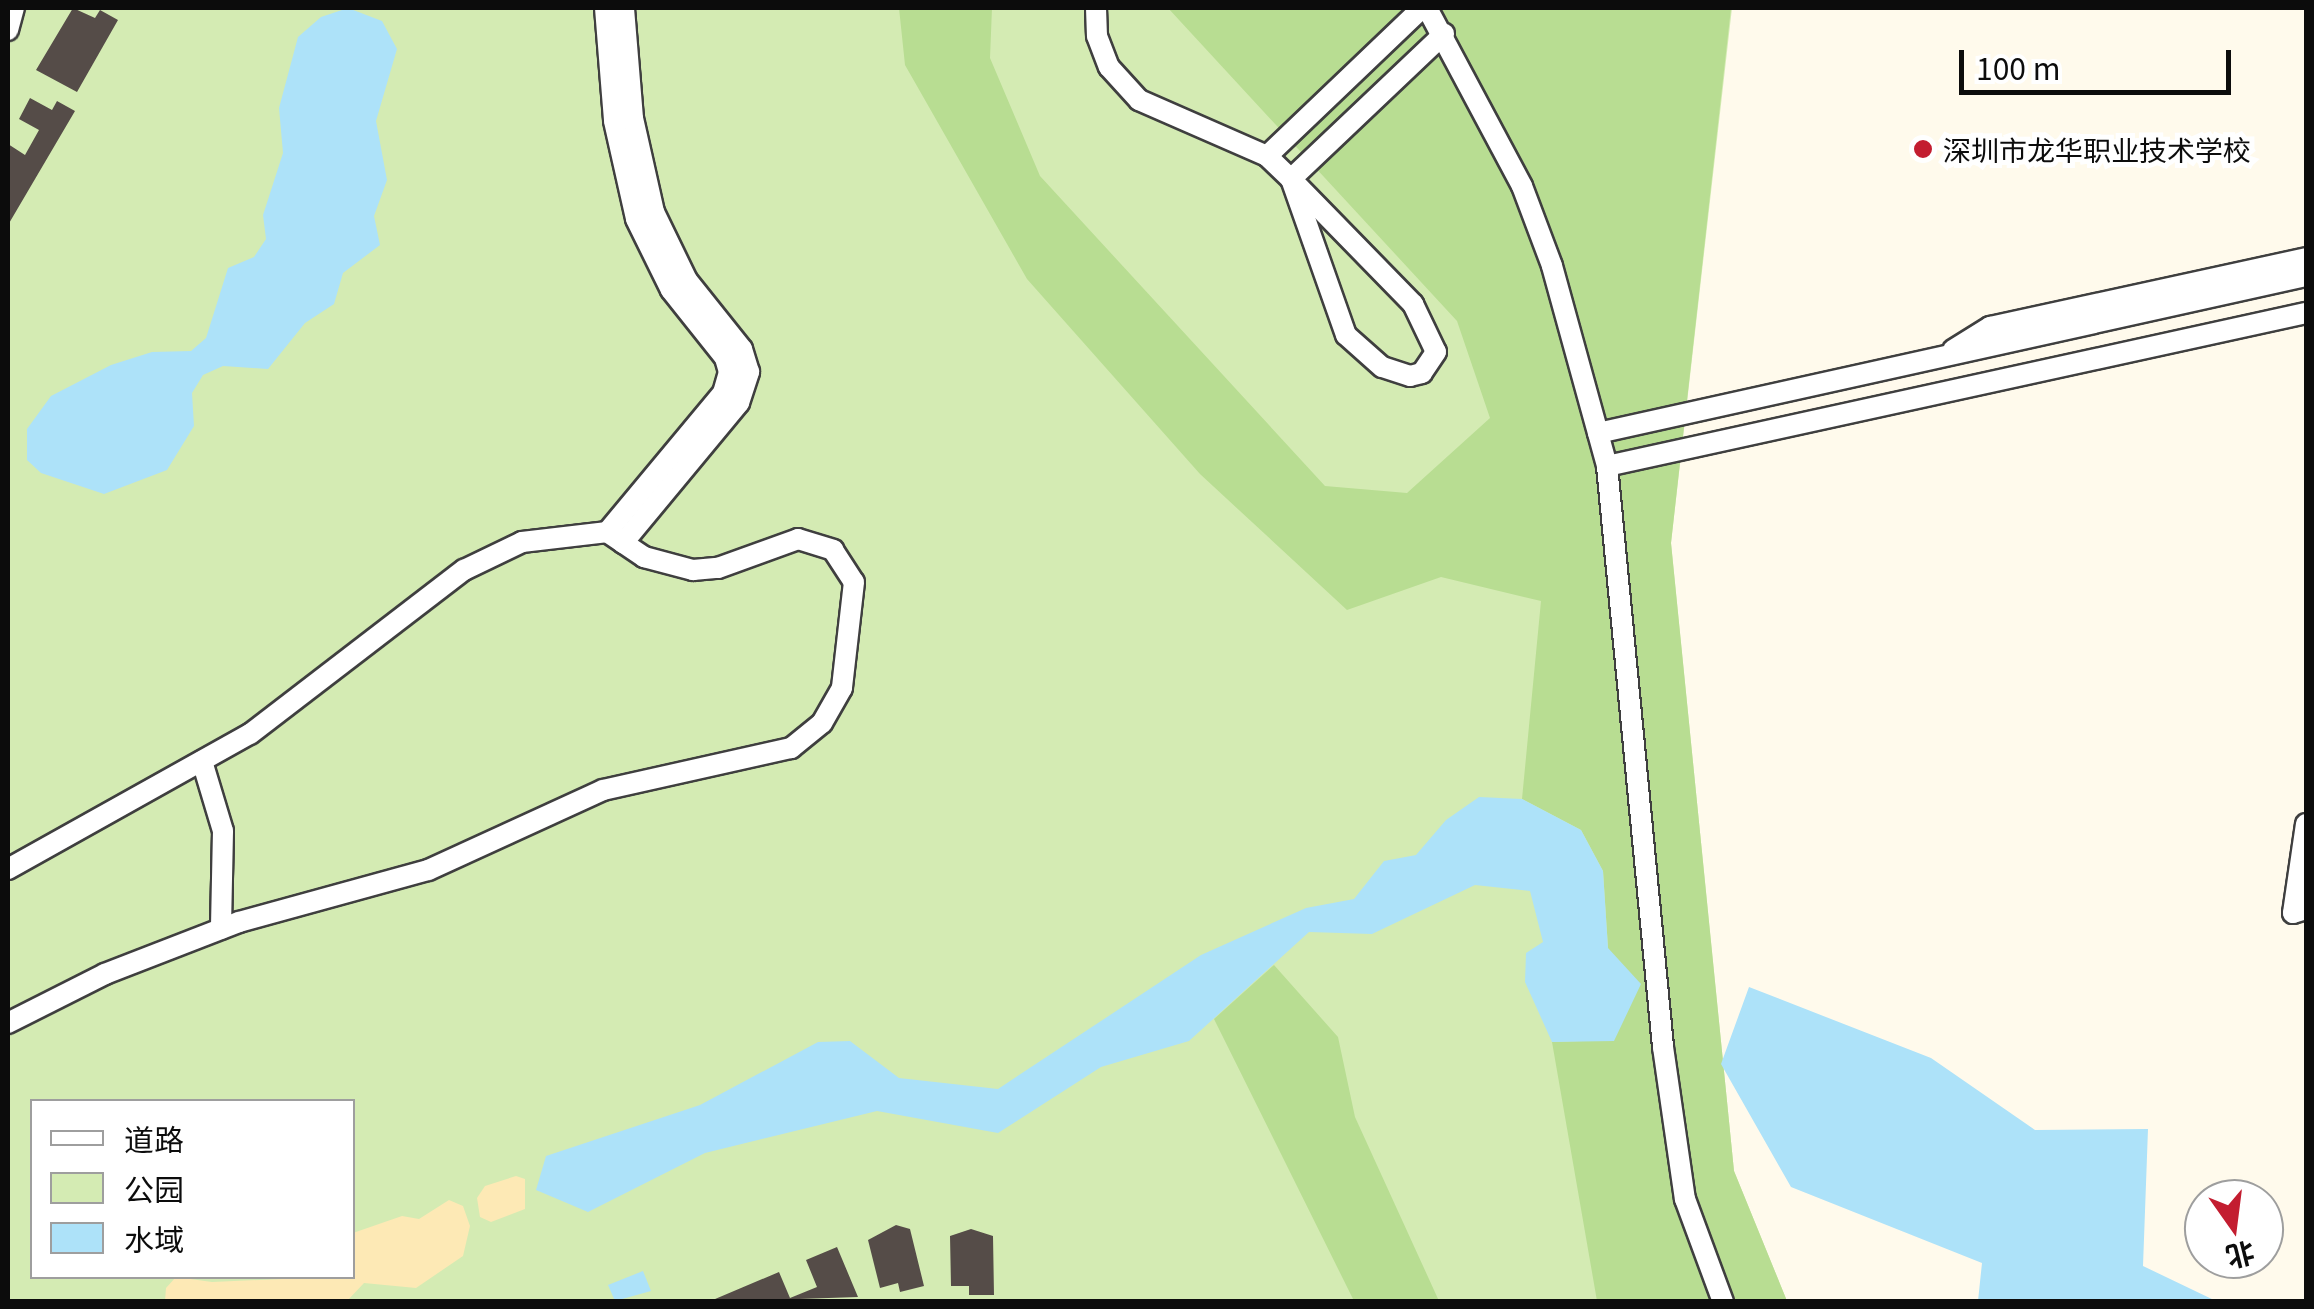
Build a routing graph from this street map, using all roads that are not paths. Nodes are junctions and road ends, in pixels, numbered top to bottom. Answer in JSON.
{"nodes":[{"id":1,"x":14,"y":8,"type":"edge"},
{"id":2,"x":604,"y":8,"type":"edge"},
{"id":3,"x":624,"y":8,"type":"edge"},
{"id":4,"x":1096,"y":8,"type":"edge"},
{"id":5,"x":1424,"y":8,"type":"edge"},
{"id":6,"x":8,"y":30,"type":"edge"},
{"id":7,"x":1444,"y":34,"type":"junction"},
{"id":8,"x":1268,"y":156,"type":"junction"},
{"id":9,"x":1292,"y":179,"type":"junction"},
{"id":10,"x":2306,"y":258,"type":"edge"},
{"id":11,"x":2306,"y":276,"type":"edge"},
{"id":12,"x":2306,"y":313,"type":"edge"},
{"id":13,"x":1938,"y":360,"type":"junction"},
{"id":14,"x":1598,"y":433,"type":"junction"},
{"id":15,"x":1607,"y":466,"type":"junction"},
{"id":16,"x":615,"y":537,"type":"junction"},
{"id":17,"x":202,"y":760,"type":"junction"},
{"id":18,"x":2306,"y":824,"type":"edge"},
{"id":19,"x":8,"y":869,"type":"edge"},
{"id":20,"x":2306,"y":909,"type":"edge"},
{"id":21,"x":221,"y":929,"type":"junction"},
{"id":22,"x":8,"y":1023,"type":"edge"},
{"id":23,"x":1723,"y":1302,"type":"edge"}],
"edges":[{"from":1,"to":6,"type":"street"},
{"from":2,"to":16,"type":"street"},
{"from":3,"to":16,"type":"street"},
{"from":4,"to":8,"type":"street"},
{"from":5,"to":7,"type":"street"},
{"from":5,"to":8,"type":"street"},
{"from":7,"to":9,"type":"street"},
{"from":7,"to":14,"type":"street"},
{"from":8,"to":9,"type":"street"},
{"from":9,"to":9,"type":"street"},
{"from":10,"to":13,"type":"street"},
{"from":11,"to":13,"type":"street"},
{"from":12,"to":15,"type":"street"},
{"from":13,"to":14,"type":"street"},
{"from":14,"to":15,"type":"street"},
{"from":15,"to":23,"type":"street"},
{"from":16,"to":17,"type":"street"},
{"from":16,"to":21,"type":"street"},
{"from":17,"to":19,"type":"street"},
{"from":17,"to":21,"type":"street"},
{"from":18,"to":20,"type":"street"},
{"from":21,"to":22,"type":"street"}]}
